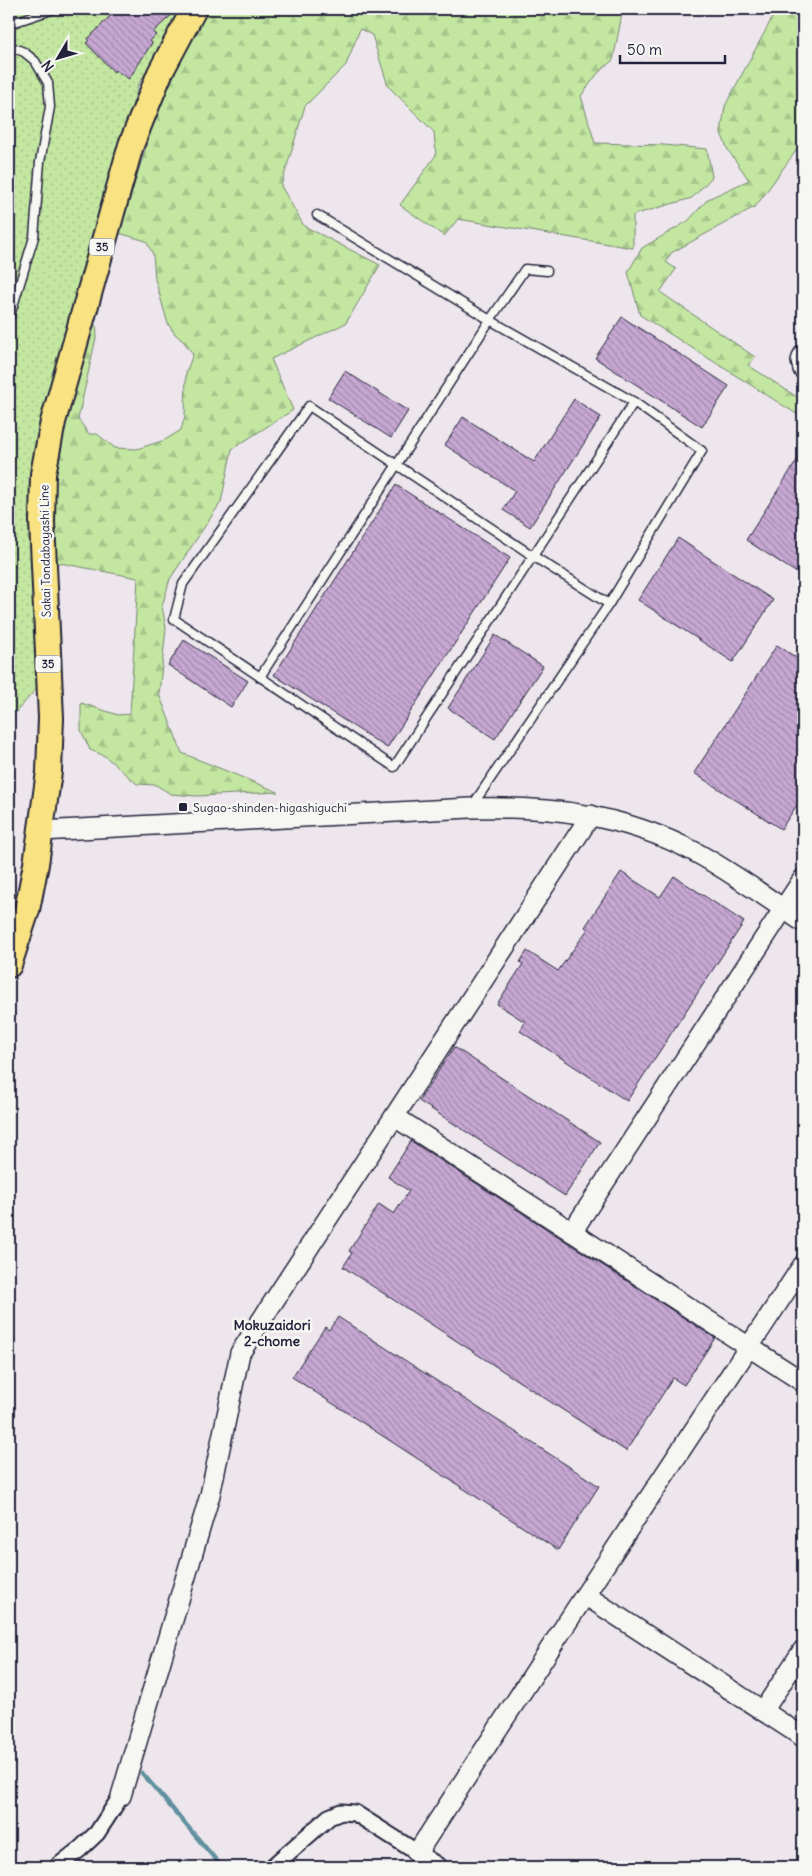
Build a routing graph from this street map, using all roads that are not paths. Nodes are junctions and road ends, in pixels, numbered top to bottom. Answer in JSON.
{"nodes":[{"id":1,"x":54,"y":9,"type":"edge"},
{"id":2,"x":194,"y":9,"type":"edge"},
{"id":3,"x":9,"y":24,"type":"edge"},
{"id":4,"x":9,"y":46,"type":"edge"},
{"id":5,"x":316,"y":215,"type":"dead end"},
{"id":6,"x":547,"y":271,"type":"dead end"},
{"id":7,"x":9,"y":319,"type":"edge"},
{"id":8,"x":490,"y":320,"type":"junction"},
{"id":9,"x":803,"y":354,"type":"edge"},
{"id":10,"x":803,"y":369,"type":"edge"},
{"id":11,"x":634,"y":402,"type":"junction"},
{"id":12,"x":397,"y":465,"type":"junction"},
{"id":13,"x":533,"y":556,"type":"junction"},
{"id":14,"x":609,"y":604,"type":"junction"},
{"id":15,"x":260,"y":677,"type":"junction"},
{"id":16,"x":470,"y":808,"type":"junction"},
{"id":17,"x":591,"y":815,"type":"junction"},
{"id":18,"x":41,"y":831,"type":"junction"},
{"id":19,"x":803,"y":879,"type":"edge"},
{"id":20,"x":784,"y":909,"type":"junction"},
{"id":21,"x":803,"y":922,"type":"edge"},
{"id":22,"x":9,"y":965,"type":"edge"},
{"id":23,"x":395,"y":1117,"type":"junction"},
{"id":24,"x":572,"y":1232,"type":"junction"},
{"id":25,"x":803,"y":1265,"type":"edge"},
{"id":26,"x":749,"y":1347,"type":"junction"},
{"id":27,"x":803,"y":1382,"type":"edge"},
{"id":28,"x":585,"y":1595,"type":"junction"},
{"id":29,"x":803,"y":1650,"type":"edge"},
{"id":30,"x":763,"y":1711,"type":"junction"},
{"id":31,"x":803,"y":1738,"type":"edge"},
{"id":32,"x":121,"y":1796,"type":"joint"},
{"id":33,"x":417,"y":1853,"type":"junction"},
{"id":34,"x":57,"y":1867,"type":"edge"},
{"id":35,"x":272,"y":1867,"type":"edge"},
{"id":36,"x":440,"y":1867,"type":"edge"}],
"edges":[{"from":1,"to":3,"type":"lane"},
{"from":2,"to":18,"type":"main road","name":"Sakai Tondabayashi Line","number":"35"},
{"from":4,"to":7,"type":"lane"},
{"from":5,"to":8,"type":"lane"},
{"from":6,"to":8,"type":"lane"},
{"from":8,"to":11,"type":"lane"},
{"from":8,"to":12,"type":"lane"},
{"from":9,"to":10,"type":"street"},
{"from":11,"to":13,"type":"lane"},
{"from":11,"to":14,"type":"lane"},
{"from":12,"to":13,"type":"lane"},
{"from":12,"to":15,"type":"lane"},
{"from":12,"to":15,"type":"lane"},
{"from":13,"to":14,"type":"lane"},
{"from":13,"to":15,"type":"lane"},
{"from":14,"to":16,"type":"lane"},
{"from":16,"to":17,"type":"street"},
{"from":16,"to":18,"type":"street"},
{"from":17,"to":20,"type":"street"},
{"from":17,"to":23,"type":"street"},
{"from":18,"to":22,"type":"main road","name":"Sakai Tondabayashi Line","number":"35"},
{"from":19,"to":20,"type":"street"},
{"from":20,"to":21,"type":"street"},
{"from":20,"to":24,"type":"street"},
{"from":23,"to":24,"type":"street"},
{"from":23,"to":32,"type":"street"},
{"from":24,"to":26,"type":"street"},
{"from":25,"to":26,"type":"street"},
{"from":26,"to":27,"type":"street"},
{"from":26,"to":28,"type":"street"},
{"from":28,"to":30,"type":"street"},
{"from":28,"to":33,"type":"street"},
{"from":29,"to":30,"type":"street"},
{"from":30,"to":31,"type":"street"},
{"from":32,"to":34,"type":"street"},
{"from":33,"to":35,"type":"street"},
{"from":33,"to":36,"type":"street"}]}
